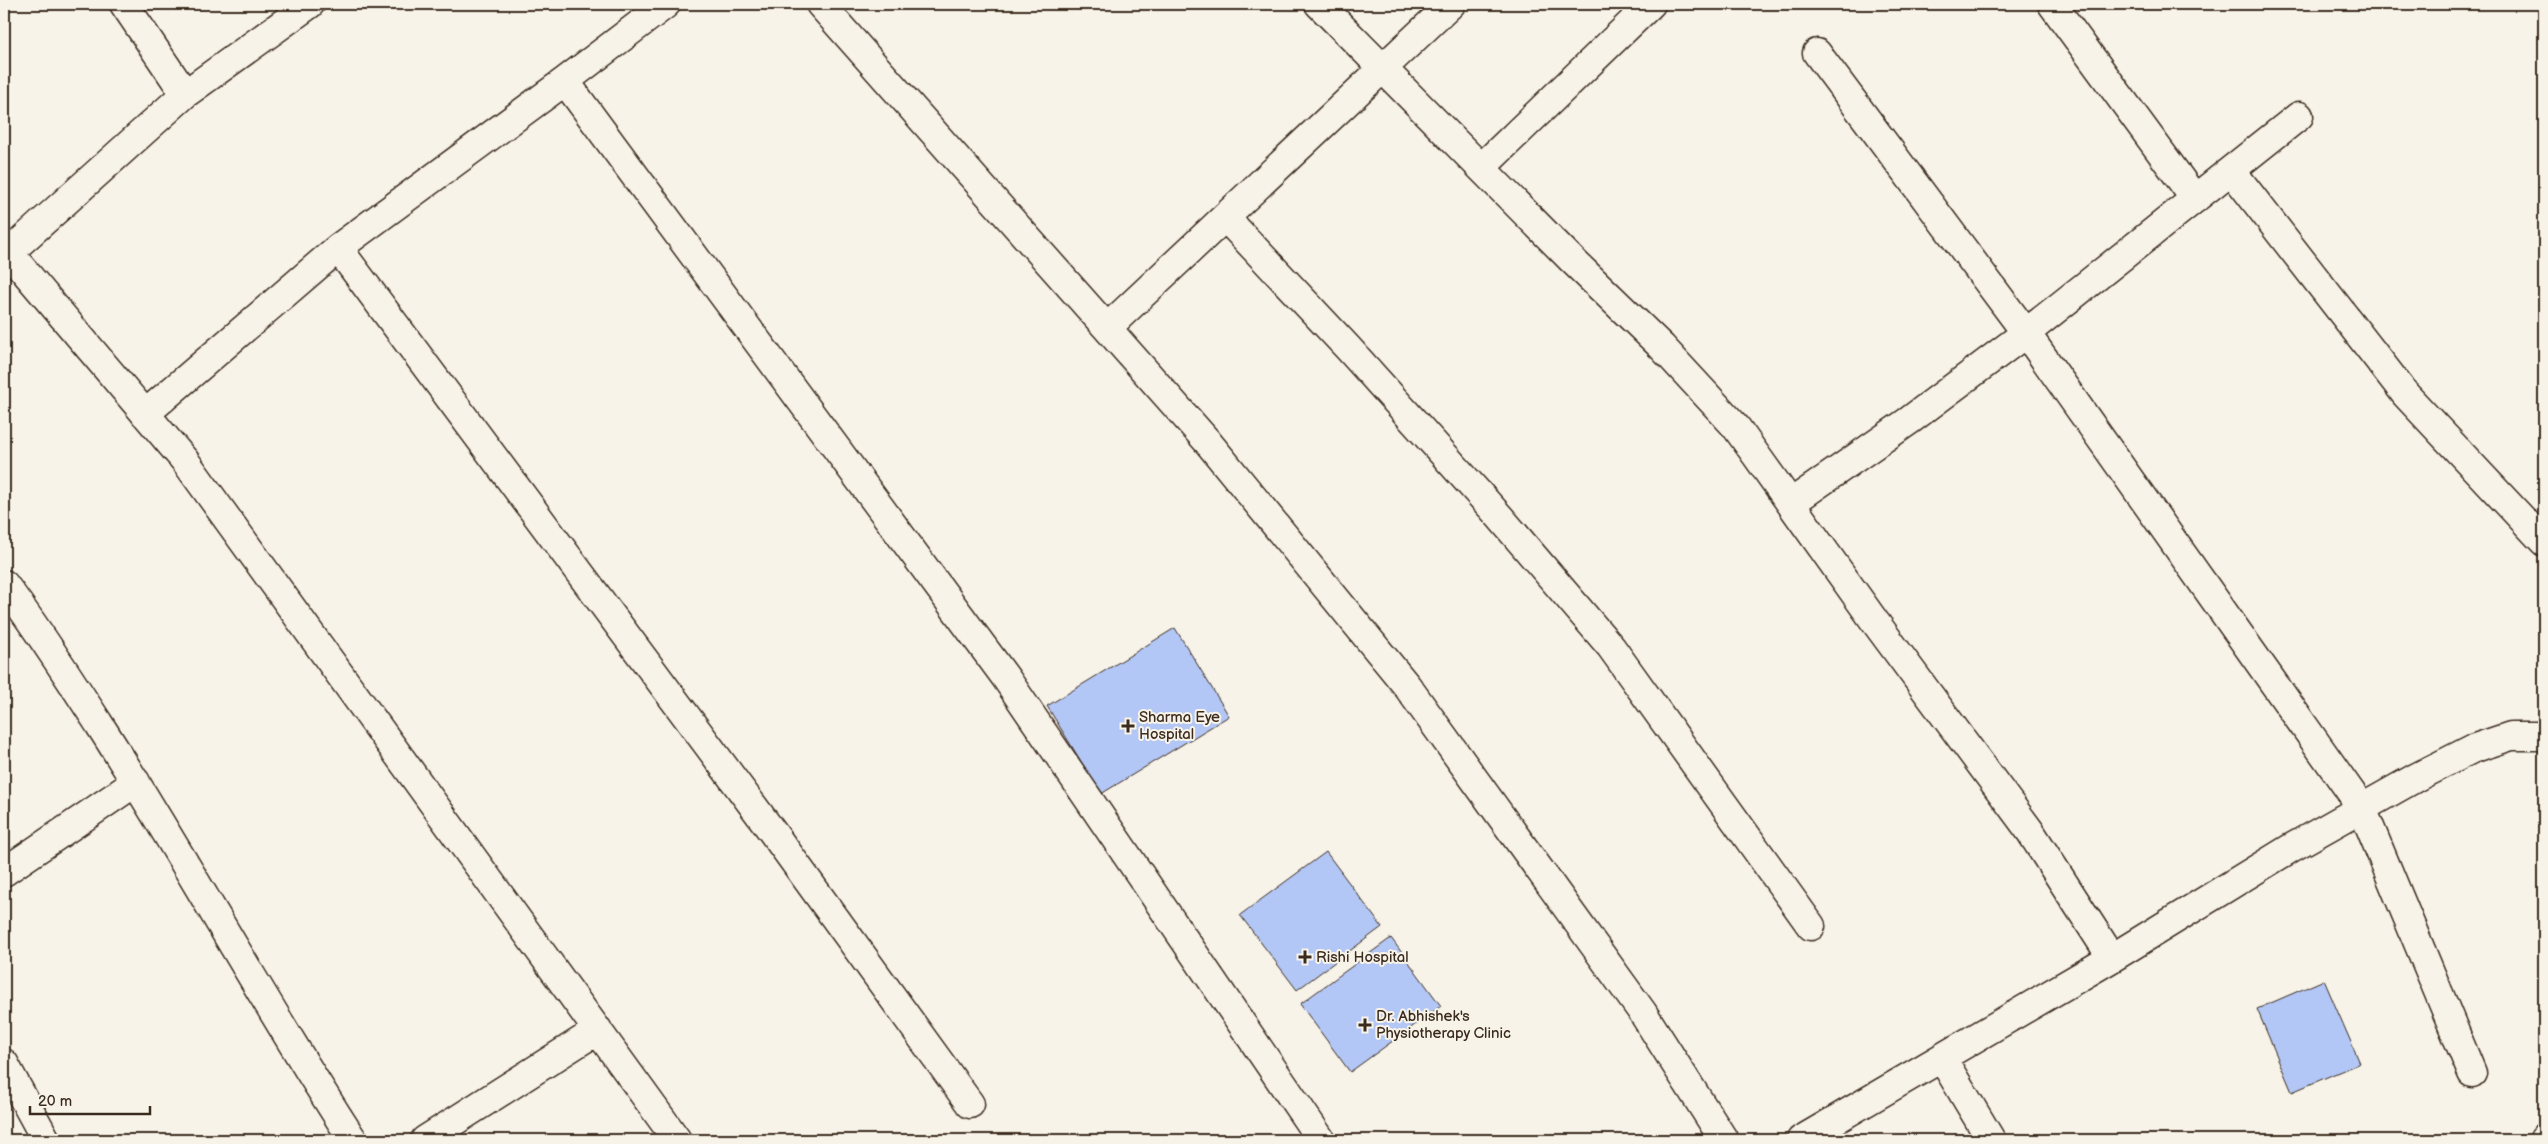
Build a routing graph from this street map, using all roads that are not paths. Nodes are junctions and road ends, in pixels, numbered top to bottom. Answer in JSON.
{"nodes":[{"id":1,"x":124,"y":4,"type":"edge"},
{"id":2,"x":310,"y":4,"type":"edge"},
{"id":3,"x":666,"y":4,"type":"edge"},
{"id":4,"x":820,"y":4,"type":"edge"},
{"id":5,"x":1319,"y":4,"type":"edge"},
{"id":6,"x":1451,"y":4,"type":"edge"},
{"id":7,"x":1651,"y":4,"type":"edge"},
{"id":8,"x":2052,"y":4,"type":"edge"},
{"id":9,"x":1817,"y":53,"type":"dead end"},
{"id":10,"x":1383,"y":69,"type":"junction"},
{"id":11,"x":565,"y":81,"type":"junction"},
{"id":12,"x":185,"y":94,"type":"junction"},
{"id":13,"x":2299,"y":116,"type":"dead end"},
{"id":14,"x":1481,"y":168,"type":"junction"},
{"id":15,"x":2231,"y":170,"type":"junction"},
{"id":16,"x":2195,"y":199,"type":"junction"},
{"id":17,"x":1225,"y":217,"type":"junction"},
{"id":18,"x":338,"y":248,"type":"junction"},
{"id":19,"x":5,"y":252,"type":"edge"},
{"id":20,"x":1107,"y":328,"type":"junction"},
{"id":21,"x":2026,"y":333,"type":"junction"},
{"id":22,"x":145,"y":414,"type":"junction"},
{"id":23,"x":1791,"y":503,"type":"junction"},
{"id":24,"x":2544,"y":542,"type":"edge"},
{"id":25,"x":4,"y":584,"type":"edge"},
{"id":26,"x":2544,"y":736,"type":"edge"},
{"id":27,"x":136,"y":782,"type":"junction"},
{"id":28,"x":2362,"y":808,"type":"junction"},
{"id":29,"x":4,"y":872,"type":"edge"},
{"id":30,"x":1811,"y":926,"type":"dead end"},
{"id":31,"x":2112,"y":958,"type":"junction"},
{"id":32,"x":598,"y":1030,"type":"junction"},
{"id":33,"x":1942,"y":1058,"type":"junction"},
{"id":34,"x":4,"y":1063,"type":"edge"},
{"id":35,"x":2472,"y":1073,"type":"dead end"},
{"id":36,"x":970,"y":1104,"type":"dead end"},
{"id":37,"x":46,"y":1140,"type":"edge"},
{"id":38,"x":353,"y":1140,"type":"edge"},
{"id":39,"x":425,"y":1140,"type":"edge"},
{"id":40,"x":677,"y":1140,"type":"edge"},
{"id":41,"x":1321,"y":1140,"type":"edge"},
{"id":42,"x":1724,"y":1140,"type":"edge"},
{"id":43,"x":1801,"y":1140,"type":"edge"},
{"id":44,"x":1991,"y":1140,"type":"edge"}],
"edges":[{"from":1,"to":12,"type":"street"},
{"from":2,"to":12,"type":"street"},
{"from":3,"to":11,"type":"street"},
{"from":4,"to":20,"type":"street"},
{"from":5,"to":10,"type":"street"},
{"from":6,"to":10,"type":"street"},
{"from":7,"to":14,"type":"street"},
{"from":8,"to":16,"type":"street"},
{"from":9,"to":21,"type":"street"},
{"from":10,"to":14,"type":"street"},
{"from":10,"to":17,"type":"street"},
{"from":11,"to":18,"type":"street"},
{"from":11,"to":41,"type":"street"},
{"from":12,"to":19,"type":"street"},
{"from":13,"to":15,"type":"street"},
{"from":14,"to":23,"type":"street"},
{"from":15,"to":16,"type":"street"},
{"from":15,"to":24,"type":"street"},
{"from":16,"to":21,"type":"street"},
{"from":17,"to":20,"type":"street"},
{"from":17,"to":30,"type":"street"},
{"from":18,"to":22,"type":"street"},
{"from":18,"to":36,"type":"street"},
{"from":19,"to":22,"type":"street"},
{"from":20,"to":42,"type":"street"},
{"from":21,"to":23,"type":"street"},
{"from":21,"to":28,"type":"street"},
{"from":22,"to":32,"type":"street"},
{"from":23,"to":31,"type":"street"},
{"from":25,"to":27,"type":"street"},
{"from":26,"to":28,"type":"street"},
{"from":27,"to":29,"type":"street"},
{"from":27,"to":38,"type":"street"},
{"from":28,"to":31,"type":"street"},
{"from":28,"to":35,"type":"street"},
{"from":31,"to":33,"type":"street"},
{"from":32,"to":39,"type":"street"},
{"from":32,"to":40,"type":"street"},
{"from":33,"to":43,"type":"street"},
{"from":33,"to":44,"type":"street"},
{"from":34,"to":37,"type":"street"}]}
